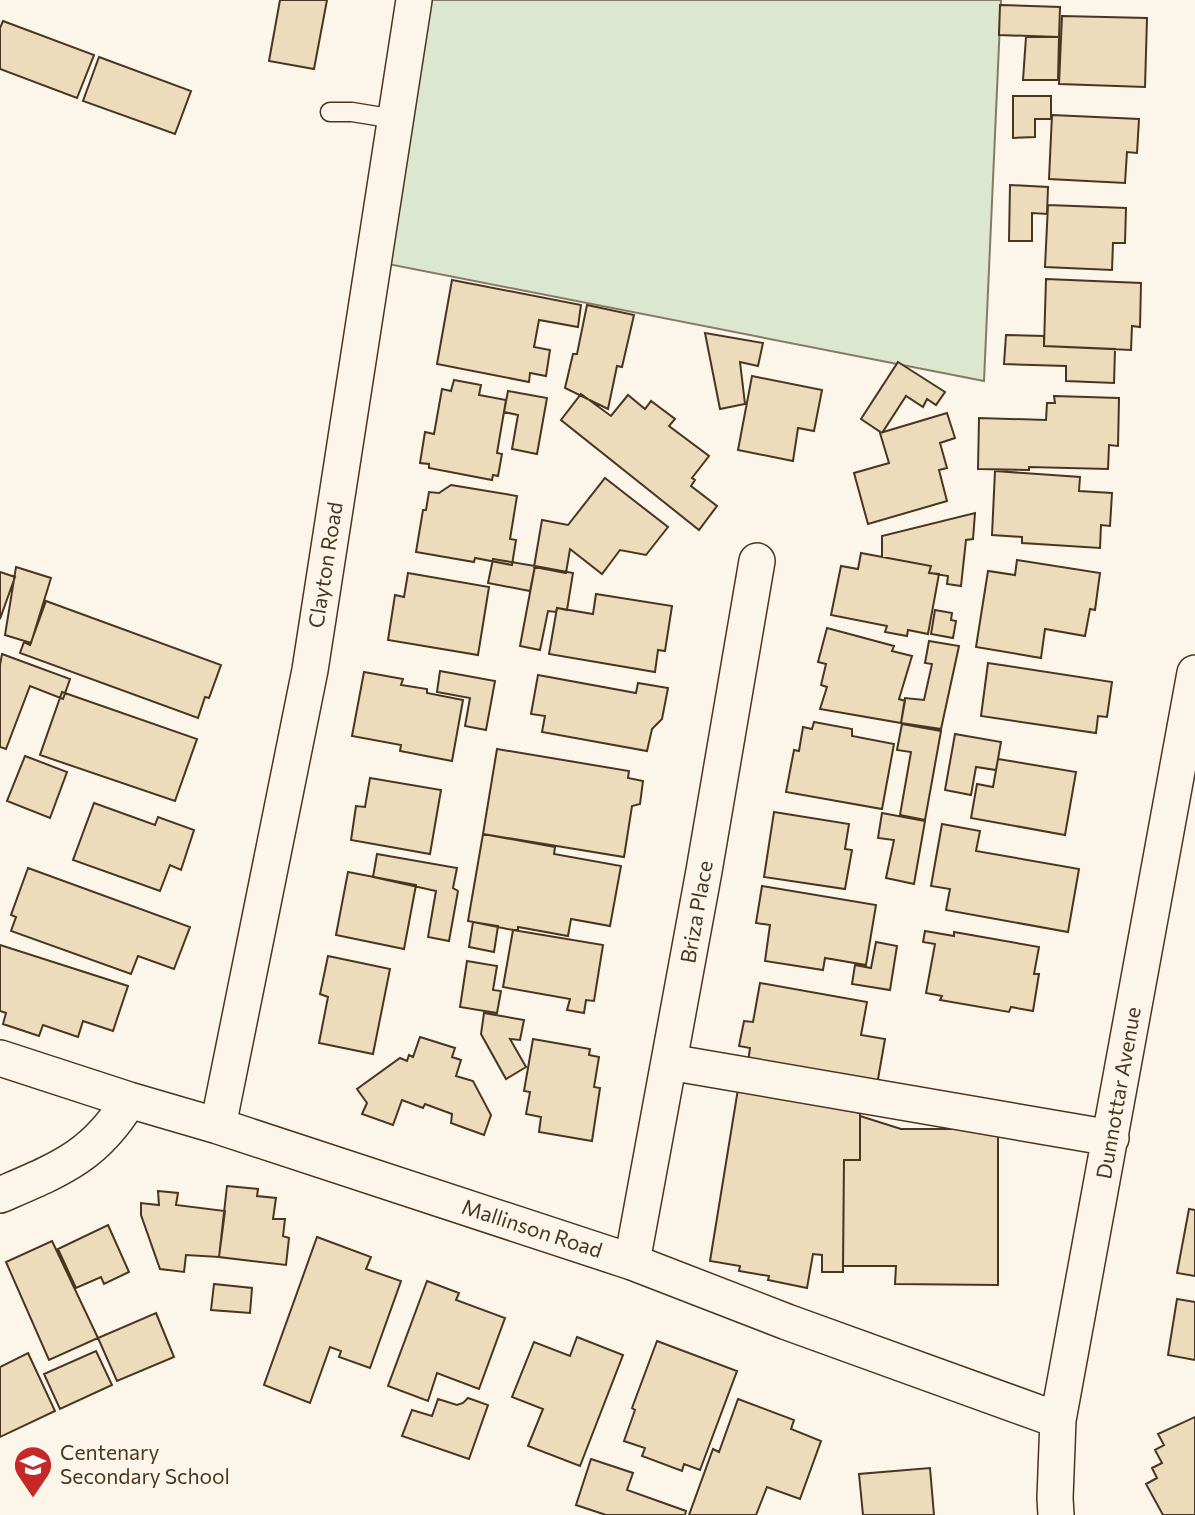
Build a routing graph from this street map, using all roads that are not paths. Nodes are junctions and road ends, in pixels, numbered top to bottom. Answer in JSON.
{"nodes":[{"id":1,"x":414,"y":0,"type":"edge"},
{"id":2,"x":330,"y":112,"type":"dead end"},
{"id":3,"x":395,"y":119,"type":"junction"},
{"id":4,"x":757,"y":561,"type":"dead end"},
{"id":5,"x":1195,"y":673,"type":"edge"},
{"id":6,"x":0,"y":1058,"type":"edge"},
{"id":7,"x":669,"y":1062,"type":"junction"},
{"id":8,"x":129,"y":1100,"type":"junction"},
{"id":9,"x":218,"y":1126,"type":"junction"},
{"id":10,"x":1111,"y":1138,"type":"junction"},
{"id":11,"x":0,"y":1195,"type":"edge"},
{"id":12,"x":632,"y":1262,"type":"junction"},
{"id":13,"x":1058,"y":1419,"type":"junction"},
{"id":14,"x":1056,"y":1515,"type":"edge"}],
"edges":[{"from":1,"to":3,"type":"street","name":"Clayton Road"},
{"from":2,"to":3,"type":"lane"},
{"from":3,"to":9,"type":"street","name":"Clayton Road"},
{"from":4,"to":7,"type":"street","name":"Briza Place"},
{"from":5,"to":10,"type":"street","name":"Dunnottar Avenue"},
{"from":6,"to":8,"type":"street","name":"Mallinson Road"},
{"from":7,"to":10,"type":"street"},
{"from":7,"to":12,"type":"street","name":"Briza Place"},
{"from":8,"to":9,"type":"street","name":"Mallinson Road"},
{"from":8,"to":11,"type":"street"},
{"from":9,"to":12,"type":"street","name":"Mallinson Road"},
{"from":10,"to":13,"type":"street","name":"Dunnottar Avenue"},
{"from":12,"to":13,"type":"street","name":"Mallinson Road"},
{"from":13,"to":14,"type":"street","name":"Dunnottar Avenue"}]}
